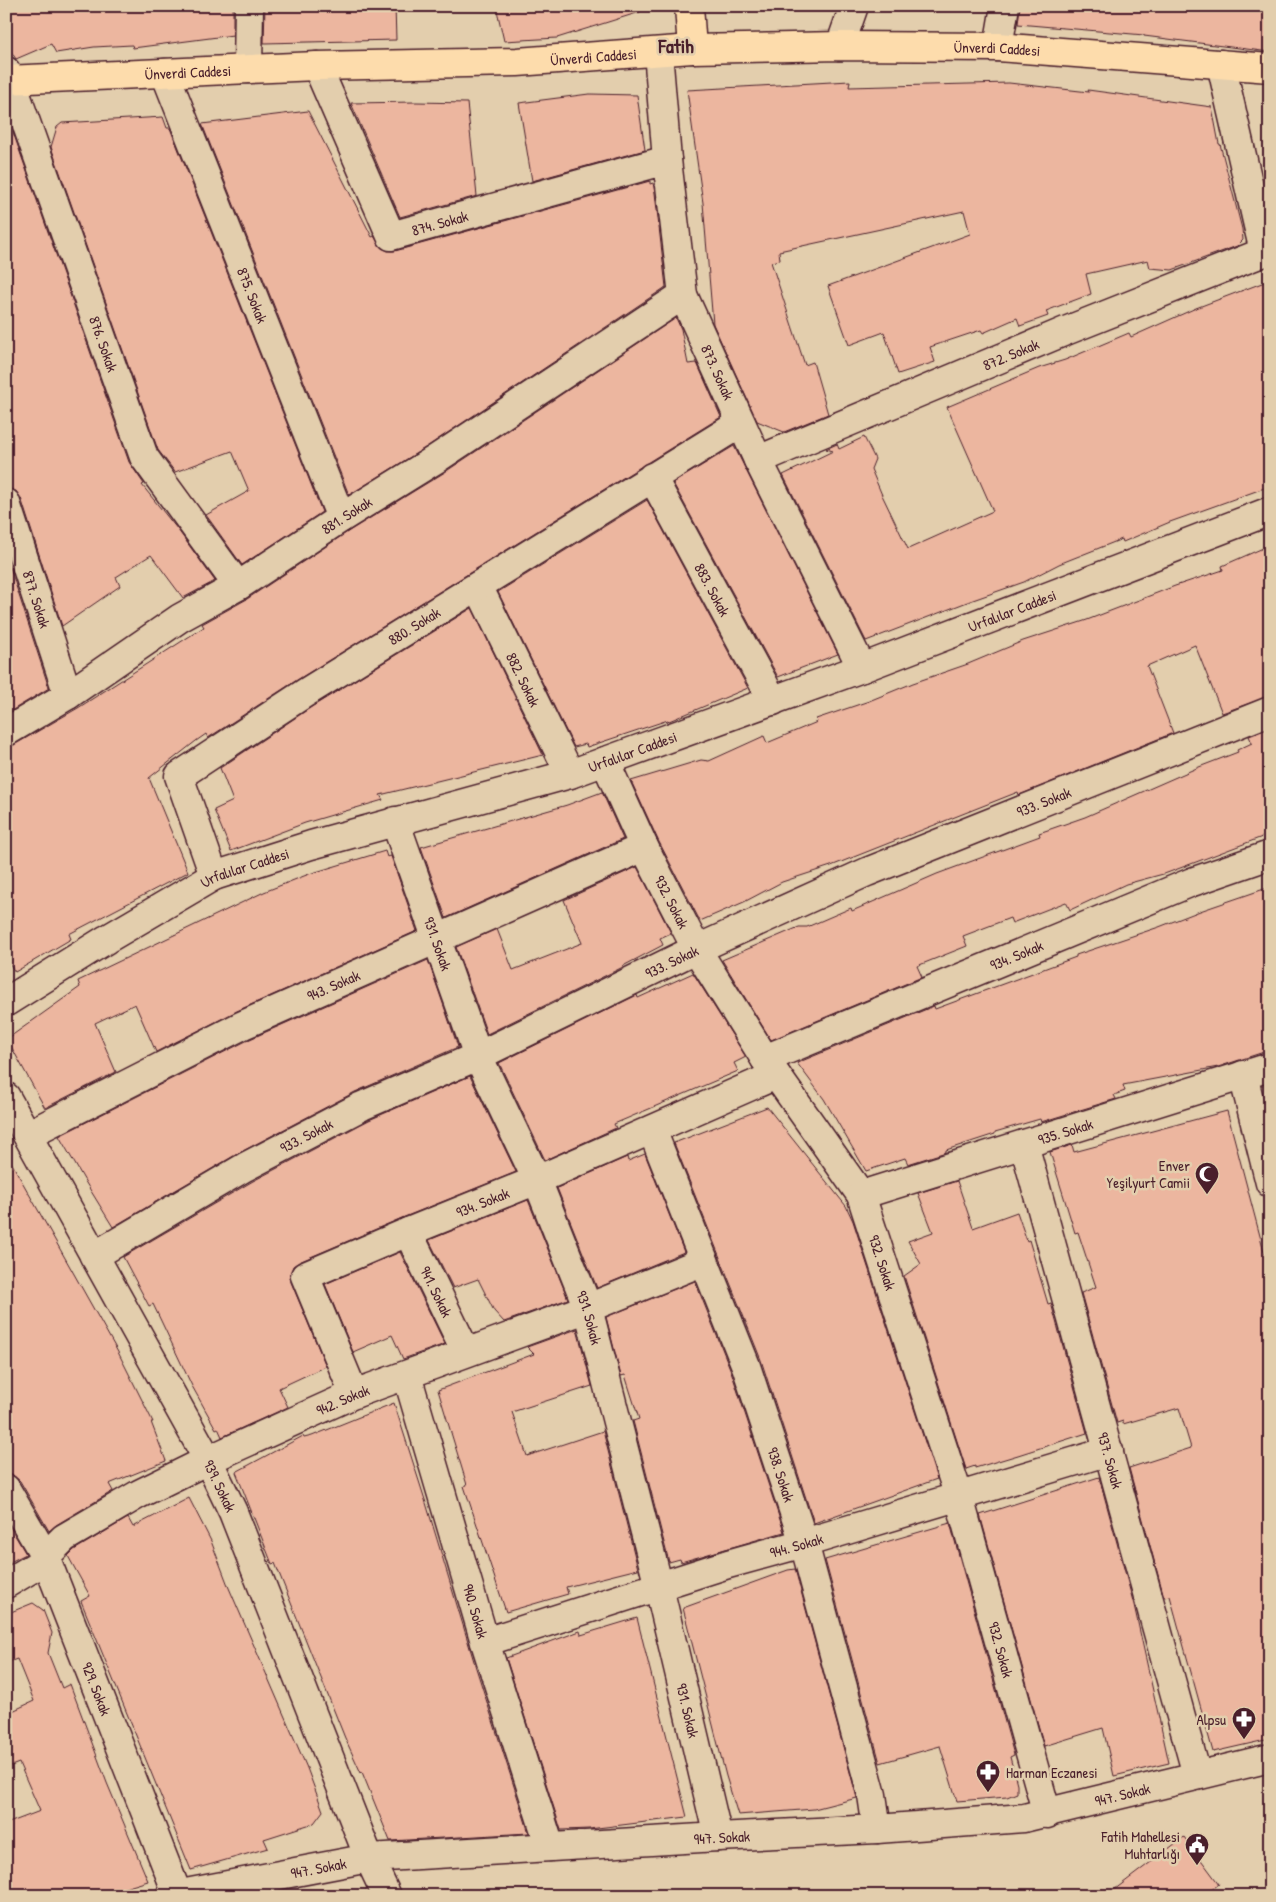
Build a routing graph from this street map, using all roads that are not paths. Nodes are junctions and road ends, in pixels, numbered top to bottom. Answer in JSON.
{"nodes":[{"id":1,"x":249,"y":6,"type":"edge"},
{"id":2,"x":689,"y":6,"type":"edge"},
{"id":3,"x":854,"y":6,"type":"edge"},
{"id":4,"x":1005,"y":6,"type":"edge"},
{"id":5,"x":840,"y":46,"type":"junction"},
{"id":6,"x":998,"y":47,"type":"junction"},
{"id":7,"x":692,"y":49,"type":"junction"},
{"id":8,"x":658,"y":52,"type":"junction"},
{"id":9,"x":1221,"y":64,"type":"junction"},
{"id":10,"x":317,"y":66,"type":"junction"},
{"id":11,"x":1270,"y":68,"type":"edge"},
{"id":12,"x":248,"y":69,"type":"junction"},
{"id":13,"x":165,"y":73,"type":"junction"},
{"id":14,"x":8,"y":77,"type":"edge"},
{"id":15,"x":667,"y":160,"type":"junction"},
{"id":16,"x":1267,"y":252,"type":"edge"},
{"id":17,"x":683,"y":295,"type":"junction"},
{"id":18,"x":741,"y":423,"type":"junction"},
{"id":19,"x":758,"y":460,"type":"junction"},
{"id":20,"x":652,"y":478,"type":"junction"},
{"id":21,"x":6,"y":503,"type":"edge"},
{"id":22,"x":1270,"y":511,"type":"edge"},
{"id":23,"x":341,"y":518,"type":"junction"},
{"id":24,"x":238,"y":586,"type":"junction"},
{"id":25,"x":478,"y":586,"type":"junction"},
{"id":26,"x":862,"y":668,"type":"junction"},
{"id":27,"x":68,"y":695,"type":"junction"},
{"id":28,"x":773,"y":701,"type":"junction"},
{"id":29,"x":1270,"y":711,"type":"edge"},
{"id":30,"x":6,"y":732,"type":"edge"},
{"id":31,"x":605,"y":762,"type":"junction"},
{"id":32,"x":570,"y":774,"type":"junction"},
{"id":33,"x":395,"y":821,"type":"junction"},
{"id":34,"x":644,"y":847,"type":"junction"},
{"id":35,"x":1270,"y":855,"type":"edge"},
{"id":36,"x":214,"y":876,"type":"junction"},
{"id":37,"x":437,"y":939,"type":"junction"},
{"id":38,"x":697,"y":950,"type":"junction"},
{"id":39,"x":7,"y":1000,"type":"edge"},
{"id":40,"x":478,"y":1056,"type":"junction"},
{"id":41,"x":771,"y":1067,"type":"junction"},
{"id":42,"x":1270,"y":1067,"type":"edge"},
{"id":43,"x":1243,"y":1075,"type":"junction"},
{"id":44,"x":6,"y":1097,"type":"edge"},
{"id":45,"x":652,"y":1130,"type":"junction"},
{"id":46,"x":27,"y":1135,"type":"junction"},
{"id":47,"x":1024,"y":1144,"type":"junction"},
{"id":48,"x":537,"y":1180,"type":"junction"},
{"id":49,"x":1270,"y":1182,"type":"edge"},
{"id":50,"x":861,"y":1195,"type":"junction"},
{"id":51,"x":408,"y":1232,"type":"junction"},
{"id":52,"x":94,"y":1256,"type":"junction"},
{"id":53,"x":704,"y":1261,"type":"junction"},
{"id":54,"x":588,"y":1308,"type":"junction"},
{"id":55,"x":466,"y":1352,"type":"junction"},
{"id":56,"x":407,"y":1375,"type":"junction"},
{"id":57,"x":354,"y":1394,"type":"junction"},
{"id":58,"x":1109,"y":1451,"type":"junction"},
{"id":59,"x":208,"y":1460,"type":"junction"},
{"id":60,"x":6,"y":1489,"type":"edge"},
{"id":61,"x":959,"y":1497,"type":"junction"},
{"id":62,"x":804,"y":1543,"type":"junction"},
{"id":63,"x":45,"y":1556,"type":"junction"},
{"id":64,"x":6,"y":1584,"type":"edge"},
{"id":65,"x":659,"y":1586,"type":"junction"},
{"id":66,"x":485,"y":1642,"type":"junction"},
{"id":67,"x":1270,"y":1758,"type":"edge"},
{"id":68,"x":1197,"y":1775,"type":"junction"},
{"id":69,"x":1047,"y":1814,"type":"junction"},
{"id":70,"x":877,"y":1829,"type":"junction"},
{"id":71,"x":718,"y":1837,"type":"junction"},
{"id":72,"x":550,"y":1847,"type":"junction"},
{"id":73,"x":369,"y":1858,"type":"junction"},
{"id":74,"x":173,"y":1894,"type":"edge"},
{"id":75,"x":387,"y":1896,"type":"edge"}],
"edges":[{"from":1,"to":12,"type":"street"},
{"from":2,"to":7,"type":"main road"},
{"from":3,"to":5,"type":"street"},
{"from":4,"to":6,"type":"street"},
{"from":5,"to":6,"type":"main road","name":"Ünverdi Caddesi"},
{"from":5,"to":7,"type":"main road","name":"Ünverdi Caddesi"},
{"from":6,"to":9,"type":"main road","name":"Ünverdi Caddesi"},
{"from":7,"to":8,"type":"main road","name":"Ünverdi Caddesi"},
{"from":8,"to":10,"type":"main road","name":"Ünverdi Caddesi"},
{"from":8,"to":15,"type":"street","name":"873. Sokak"},
{"from":9,"to":11,"type":"main road","name":"Ünverdi Caddesi"},
{"from":9,"to":16,"type":"street","name":"872. Sokak"},
{"from":10,"to":12,"type":"main road","name":"Ünverdi Caddesi"},
{"from":10,"to":15,"type":"street","name":"874. Sokak"},
{"from":12,"to":13,"type":"main road","name":"Ünverdi Caddesi"},
{"from":13,"to":14,"type":"main road","name":"Ünverdi Caddesi"},
{"from":13,"to":23,"type":"street","name":"875. Sokak"},
{"from":14,"to":24,"type":"street","name":"876. Sokak"},
{"from":15,"to":17,"type":"street","name":"873. Sokak"},
{"from":16,"to":19,"type":"street","name":"872. Sokak"},
{"from":17,"to":18,"type":"street","name":"873. Sokak"},
{"from":17,"to":23,"type":"street","name":"881. Sokak"},
{"from":18,"to":19,"type":"street","name":"873. Sokak"},
{"from":18,"to":20,"type":"street","name":"880. Sokak"},
{"from":19,"to":26,"type":"street","name":"873. Sokak"},
{"from":20,"to":25,"type":"street","name":"880. Sokak"},
{"from":20,"to":28,"type":"street","name":"883. Sokak"},
{"from":21,"to":27,"type":"street","name":"877. Sokak"},
{"from":22,"to":26,"type":"street","name":"Urfalılar Caddesi"},
{"from":23,"to":24,"type":"street","name":"881. Sokak"},
{"from":24,"to":27,"type":"street","name":"881. Sokak"},
{"from":25,"to":32,"type":"street","name":"882. Sokak"},
{"from":25,"to":36,"type":"street","name":"880. Sokak"},
{"from":26,"to":28,"type":"street","name":"Urfalılar Caddesi"},
{"from":27,"to":30,"type":"street","name":"881. Sokak"},
{"from":28,"to":31,"type":"street","name":"Urfalılar Caddesi"},
{"from":29,"to":38,"type":"street","name":"933. Sokak"},
{"from":31,"to":32,"type":"street","name":"Urfalılar Caddesi"},
{"from":31,"to":34,"type":"street","name":"932. Sokak"},
{"from":32,"to":33,"type":"street","name":"Urfalılar Caddesi"},
{"from":33,"to":36,"type":"street","name":"Urfalılar Caddesi"},
{"from":33,"to":37,"type":"street","name":"931. Sokak"},
{"from":34,"to":37,"type":"street","name":"943. Sokak"},
{"from":34,"to":38,"type":"street","name":"932. Sokak"},
{"from":35,"to":41,"type":"street","name":"934. Sokak"},
{"from":36,"to":39,"type":"street","name":"Urfalılar Caddesi"},
{"from":37,"to":40,"type":"street","name":"931. Sokak"},
{"from":37,"to":46,"type":"street","name":"943. Sokak"},
{"from":38,"to":40,"type":"street","name":"933. Sokak"},
{"from":38,"to":41,"type":"street","name":"932. Sokak"},
{"from":40,"to":48,"type":"street","name":"931. Sokak"},
{"from":40,"to":52,"type":"street","name":"933. Sokak"},
{"from":41,"to":45,"type":"street","name":"934. Sokak"},
{"from":41,"to":50,"type":"street","name":"932. Sokak"},
{"from":42,"to":43,"type":"street","name":"935. Sokak"},
{"from":43,"to":47,"type":"street","name":"935. Sokak"},
{"from":43,"to":49,"type":"street"},
{"from":44,"to":46,"type":"street","name":"939. Sokak"},
{"from":45,"to":48,"type":"street","name":"934. Sokak"},
{"from":45,"to":53,"type":"street","name":"938. Sokak"},
{"from":46,"to":52,"type":"street","name":"939. Sokak"},
{"from":47,"to":50,"type":"street","name":"935. Sokak"},
{"from":47,"to":58,"type":"street","name":"937. Sokak"},
{"from":48,"to":51,"type":"street","name":"934. Sokak"},
{"from":48,"to":54,"type":"street","name":"931. Sokak"},
{"from":50,"to":61,"type":"street","name":"932. Sokak"},
{"from":51,"to":55,"type":"street","name":"941. Sokak"},
{"from":51,"to":57,"type":"street","name":"934. Sokak"},
{"from":52,"to":59,"type":"street","name":"939. Sokak"},
{"from":53,"to":54,"type":"street","name":"942. Sokak"},
{"from":53,"to":62,"type":"street","name":"938. Sokak"},
{"from":54,"to":55,"type":"street","name":"942. Sokak"},
{"from":54,"to":65,"type":"street","name":"931. Sokak"},
{"from":55,"to":56,"type":"street","name":"942. Sokak"},
{"from":56,"to":57,"type":"street","name":"942. Sokak"},
{"from":56,"to":66,"type":"street","name":"940. Sokak"},
{"from":57,"to":59,"type":"street","name":"942. Sokak"},
{"from":58,"to":61,"type":"street","name":"944. Sokak"},
{"from":58,"to":68,"type":"street","name":"937. Sokak"},
{"from":59,"to":63,"type":"street","name":"942. Sokak"},
{"from":59,"to":73,"type":"street","name":"939. Sokak"},
{"from":60,"to":63,"type":"street","name":"929. Sokak"},
{"from":61,"to":62,"type":"street","name":"944. Sokak"},
{"from":61,"to":69,"type":"street","name":"932. Sokak"},
{"from":62,"to":65,"type":"street","name":"944. Sokak"},
{"from":62,"to":70,"type":"street","name":"938. Sokak"},
{"from":63,"to":64,"type":"street","name":"942. Sokak"},
{"from":63,"to":74,"type":"street","name":"929. Sokak"},
{"from":65,"to":66,"type":"street","name":"944. Sokak"},
{"from":65,"to":71,"type":"street","name":"931. Sokak"},
{"from":66,"to":72,"type":"street","name":"940. Sokak"},
{"from":67,"to":68,"type":"street","name":"947. Sokak"},
{"from":68,"to":69,"type":"street","name":"947. Sokak"},
{"from":69,"to":70,"type":"street","name":"947. Sokak"},
{"from":70,"to":71,"type":"street","name":"947. Sokak"},
{"from":71,"to":72,"type":"street","name":"947. Sokak"},
{"from":72,"to":73,"type":"street","name":"947. Sokak"},
{"from":73,"to":74,"type":"street","name":"947. Sokak"},
{"from":73,"to":75,"type":"street","name":"939. Sokak"}]}
